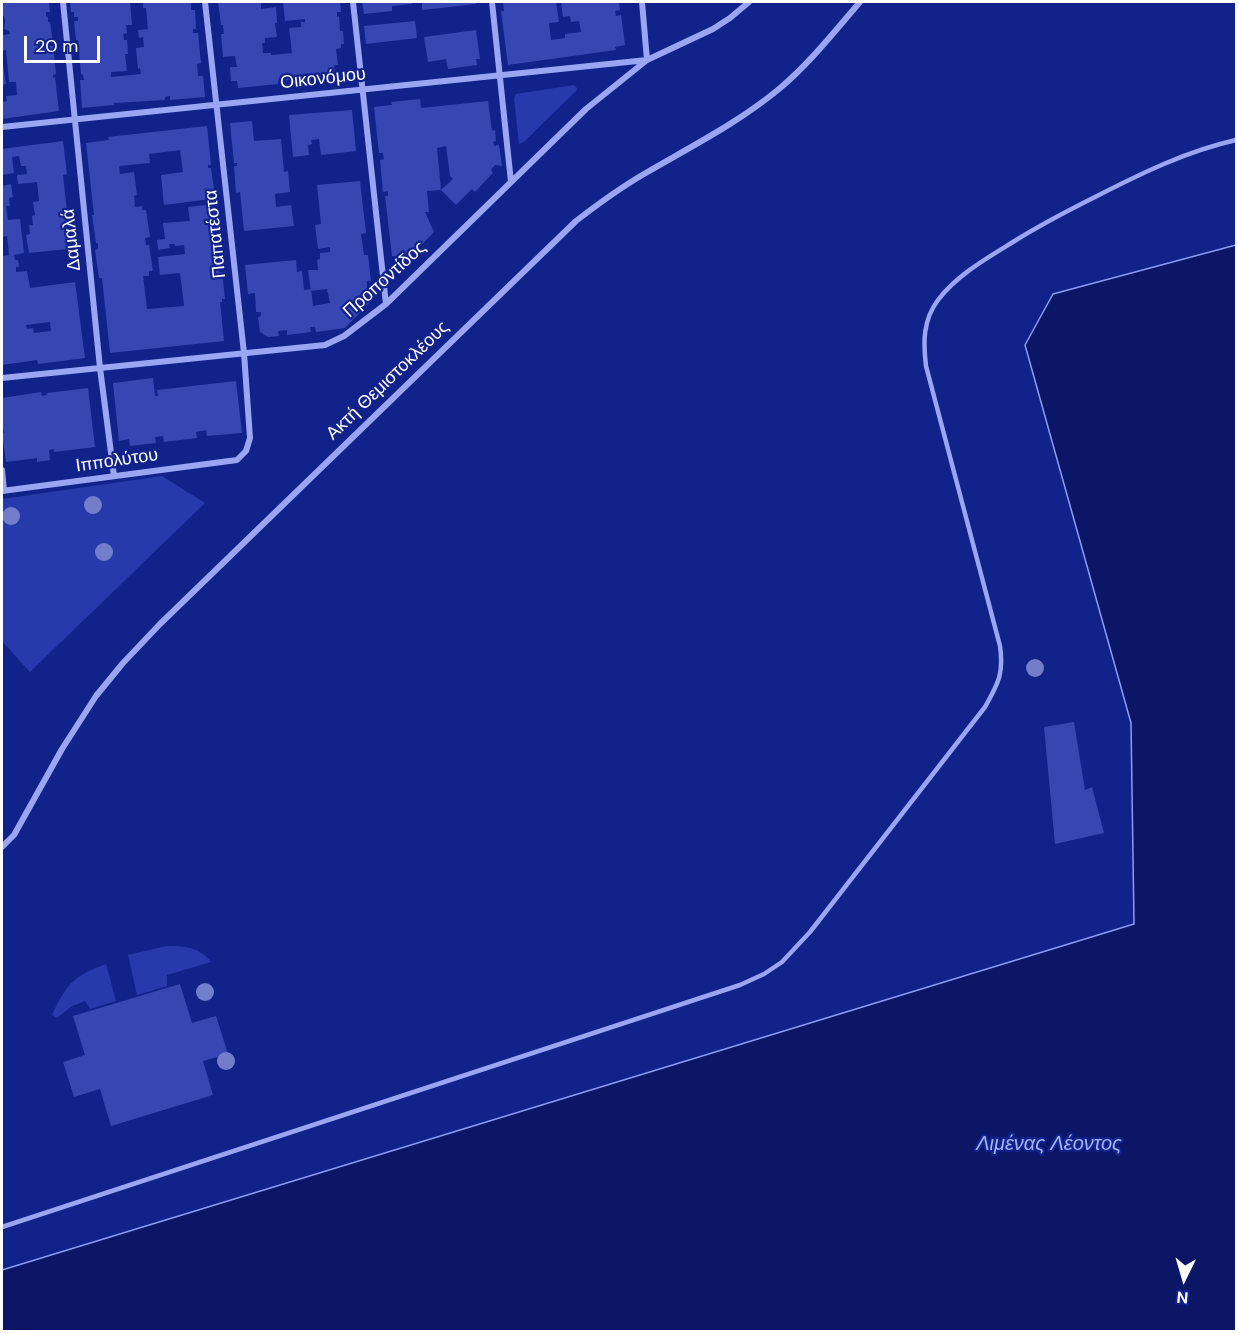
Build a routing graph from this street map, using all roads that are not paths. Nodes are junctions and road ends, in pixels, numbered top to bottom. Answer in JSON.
{"nodes":[{"id":1,"x":63,"y":2,"type":"edge"},
{"id":2,"x":205,"y":2,"type":"edge"},
{"id":3,"x":353,"y":2,"type":"edge"},
{"id":4,"x":492,"y":2,"type":"edge"},
{"id":5,"x":642,"y":2,"type":"edge"},
{"id":6,"x":749,"y":2,"type":"edge"},
{"id":7,"x":860,"y":2,"type":"edge"},
{"id":8,"x":647,"y":60,"type":"junction"},
{"id":9,"x":500,"y":75,"type":"junction"},
{"id":10,"x":363,"y":90,"type":"junction"},
{"id":11,"x":217,"y":105,"type":"junction"},
{"id":12,"x":75,"y":120,"type":"junction"},
{"id":13,"x":2,"y":127,"type":"edge"},
{"id":14,"x":1236,"y":140,"type":"edge"},
{"id":15,"x":511,"y":182,"type":"junction"},
{"id":16,"x":386,"y":304,"type":"junction"},
{"id":17,"x":244,"y":353,"type":"junction"},
{"id":18,"x":100,"y":368,"type":"junction"},
{"id":19,"x":2,"y":378,"type":"edge"},
{"id":20,"x":237,"y":460,"type":"joint"},
{"id":21,"x":2,"y":470,"type":"edge"},
{"id":22,"x":114,"y":476,"type":"junction"},
{"id":23,"x":3,"y":491,"type":"edge"},
{"id":24,"x":2,"y":847,"type":"edge"},
{"id":25,"x":2,"y":1227,"type":"edge"}],
"edges":[{"from":1,"to":12,"type":"street","name":"Δαμαλά"},
{"from":2,"to":11,"type":"street","name":"Παπατέστα"},
{"from":3,"to":10,"type":"street"},
{"from":4,"to":9,"type":"street"},
{"from":5,"to":8,"type":"street"},
{"from":6,"to":8,"type":"street"},
{"from":7,"to":24,"type":"street","name":"Ακτή Θεμιστοκλέους"},
{"from":8,"to":9,"type":"street","name":"Οικονόμου"},
{"from":8,"to":15,"type":"street","name":"Προποντίδος"},
{"from":9,"to":10,"type":"street","name":"Οικονόμου"},
{"from":9,"to":15,"type":"street"},
{"from":10,"to":11,"type":"street","name":"Οικονόμου"},
{"from":10,"to":16,"type":"street"},
{"from":11,"to":12,"type":"street","name":"Οικονόμου"},
{"from":11,"to":17,"type":"street","name":"Παπατέστα"},
{"from":12,"to":13,"type":"street","name":"Οικονόμου"},
{"from":12,"to":18,"type":"street","name":"Δαμαλά"},
{"from":14,"to":25,"type":"lane"},
{"from":15,"to":16,"type":"street","name":"Προποντίδος"},
{"from":16,"to":17,"type":"street","name":"Προποντίδος"},
{"from":17,"to":18,"type":"street","name":"Προποντίδος"},
{"from":17,"to":20,"type":"street","name":"Παπατέστα"},
{"from":18,"to":19,"type":"street","name":"Προποντίδος"},
{"from":18,"to":22,"type":"street","name":"Δαμαλά"},
{"from":20,"to":22,"type":"street","name":"Ιππολύτου"},
{"from":21,"to":23,"type":"street"},
{"from":22,"to":23,"type":"street","name":"Ιππολύτου"}]}
